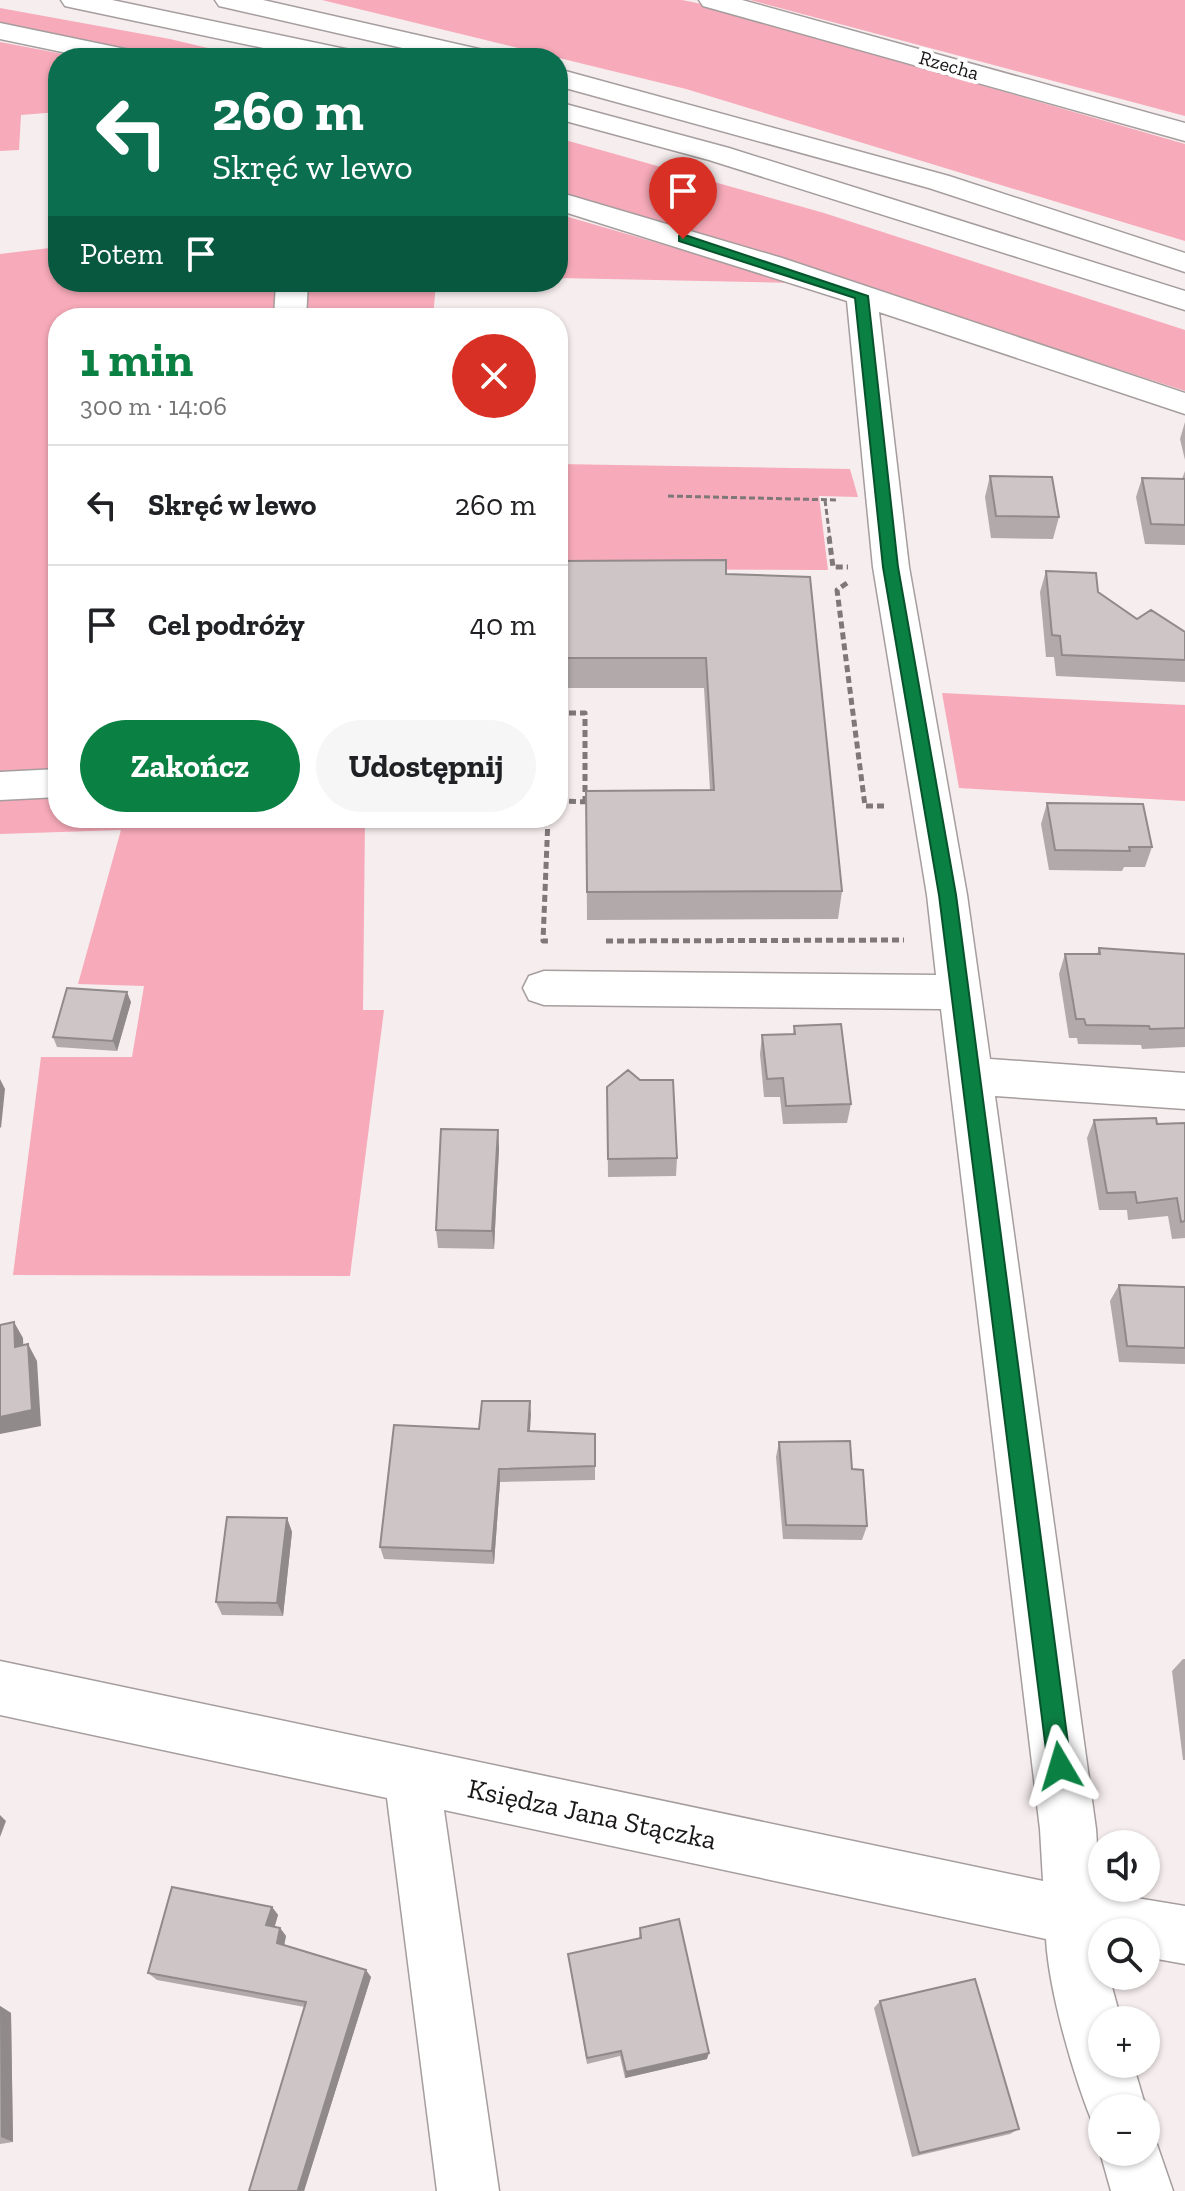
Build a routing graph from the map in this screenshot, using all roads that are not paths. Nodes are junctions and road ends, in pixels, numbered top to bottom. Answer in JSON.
{"nodes":[{"id":1,"x":74,"y":0,"type":"edge"},
{"id":2,"x":228,"y":0,"type":"edge"},
{"id":3,"x":712,"y":0,"type":"edge"},
{"id":4,"x":0,"y":31,"type":"edge"},
{"id":5,"x":82,"y":48,"type":"edge"},
{"id":6,"x":302,"y":48,"type":"edge"},
{"id":7,"x":438,"y":48,"type":"edge"},
{"id":8,"x":568,"y":80,"type":"edge"},
{"id":9,"x":568,"y":113,"type":"edge"},
{"id":10,"x":1185,"y":132,"type":"edge"},
{"id":11,"x":568,"y":204,"type":"edge"},
{"id":12,"x":1185,"y":263,"type":"edge"},
{"id":13,"x":862,"y":296,"type":"junction"},
{"id":14,"x":1185,"y":301,"type":"edge"},
{"id":15,"x":1185,"y":404,"type":"edge"},
{"id":16,"x":48,"y":784,"type":"edge"},
{"id":17,"x":0,"y":786,"type":"edge"},
{"id":18,"x":544,"y":988,"type":"dead end"},
{"id":19,"x":960,"y":992,"type":"junction"},
{"id":20,"x":971,"y":1076,"type":"junction"},
{"id":21,"x":1185,"y":1091,"type":"edge"},
{"id":22,"x":0,"y":1688,"type":"edge"},
{"id":23,"x":412,"y":1775,"type":"junction"},
{"id":24,"x":1073,"y":1916,"type":"junction"},
{"id":25,"x":1185,"y":1935,"type":"edge"},
{"id":26,"x":1088,"y":2008,"type":"edge"},
{"id":27,"x":1134,"y":2166,"type":"edge"},
{"id":28,"x":468,"y":2191,"type":"edge"},
{"id":29,"x":1142,"y":2191,"type":"edge"}],
"edges":[{"from":1,"to":6,"type":"street"},
{"from":2,"to":7,"type":"street"},
{"from":3,"to":10,"type":"street","name":"Rzecha"},
{"from":4,"to":5,"type":"street"},
{"from":8,"to":12,"type":"street"},
{"from":9,"to":14,"type":"street"},
{"from":11,"to":13,"type":"street"},
{"from":13,"to":15,"type":"street"},
{"from":13,"to":19,"type":"street"},
{"from":16,"to":17,"type":"street"},
{"from":18,"to":19,"type":"street"},
{"from":19,"to":20,"type":"street"},
{"from":20,"to":21,"type":"street"},
{"from":20,"to":24,"type":"street"},
{"from":22,"to":23,"type":"street","name":"Księdza Jana Stączka"},
{"from":23,"to":24,"type":"street","name":"Księdza Jana Stączka"},
{"from":23,"to":28,"type":"street"},
{"from":24,"to":25,"type":"street","name":"Księdza Jana Stączka"},
{"from":24,"to":26,"type":"street"},
{"from":27,"to":29,"type":"street"}]}
